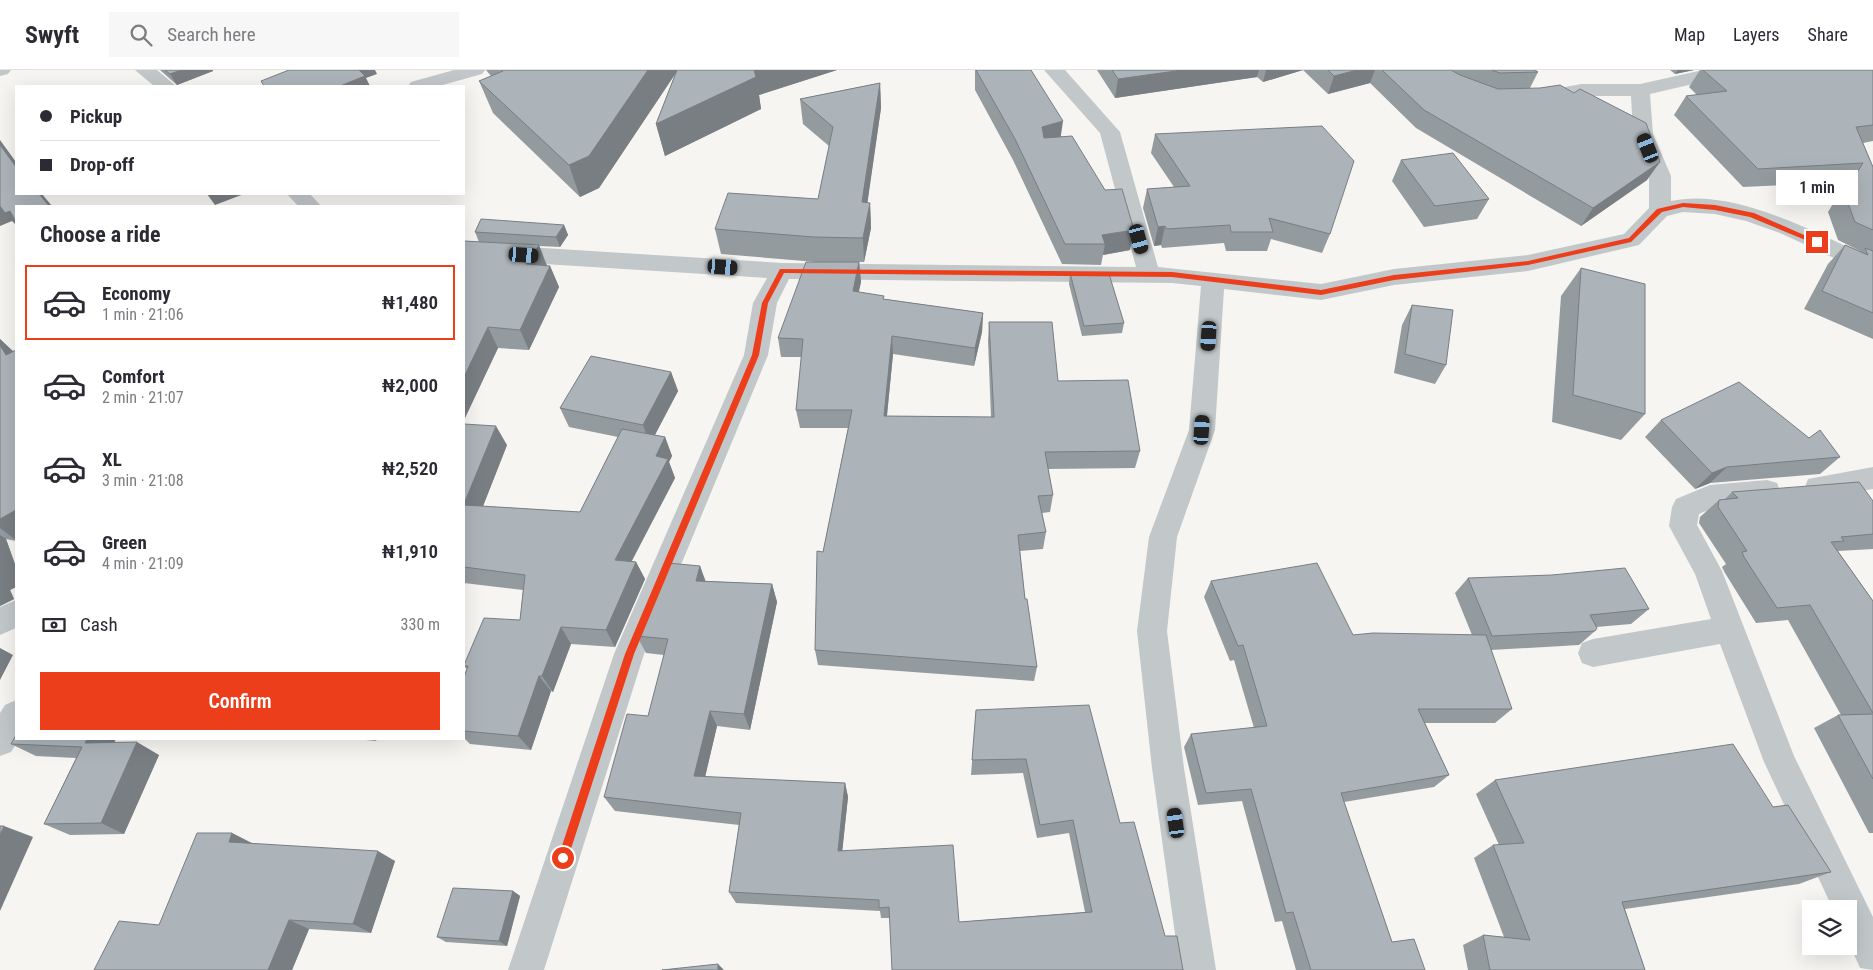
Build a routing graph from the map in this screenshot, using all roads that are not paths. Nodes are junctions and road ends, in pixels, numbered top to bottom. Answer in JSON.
{"nodes":[{"id":1,"x":145,"y":70,"type":"edge"},
{"id":2,"x":474,"y":70,"type":"edge"},
{"id":3,"x":1054,"y":70,"type":"edge"},
{"id":4,"x":1729,"y":70,"type":"edge"},
{"id":5,"x":165,"y":85,"type":"edge"},
{"id":6,"x":422,"y":85,"type":"edge"},
{"id":7,"x":1640,"y":90,"type":"junction"},
{"id":8,"x":1514,"y":99,"type":"edge"},
{"id":9,"x":299,"y":195,"type":"edge"},
{"id":10,"x":309,"y":205,"type":"edge"},
{"id":11,"x":1660,"y":210,"type":"junction"},
{"id":12,"x":465,"y":251,"type":"edge"},
{"id":13,"x":1873,"y":268,"type":"edge"},
{"id":14,"x":782,"y":271,"type":"junction"},
{"id":15,"x":1149,"y":274,"type":"junction"},
{"id":16,"x":1213,"y":280,"type":"junction"},
{"id":17,"x":1873,"y":478,"type":"edge"},
{"id":18,"x":15,"y":614,"type":"edge"},
{"id":19,"x":0,"y":622,"type":"edge"},
{"id":20,"x":1729,"y":629,"type":"junction"},
{"id":21,"x":1593,"y":652,"type":"dead end"},
{"id":22,"x":15,"y":717,"type":"edge"},
{"id":23,"x":0,"y":741,"type":"edge"},
{"id":24,"x":1873,"y":955,"type":"edge"},
{"id":25,"x":526,"y":970,"type":"edge"},
{"id":26,"x":1198,"y":970,"type":"edge"}],
"edges":[{"from":1,"to":5,"type":"street"},
{"from":2,"to":6,"type":"street"},
{"from":3,"to":15,"type":"street"},
{"from":4,"to":7,"type":"street"},
{"from":7,"to":8,"type":"street"},
{"from":7,"to":11,"type":"street"},
{"from":9,"to":10,"type":"street"},
{"from":11,"to":13,"type":"street"},
{"from":11,"to":16,"type":"street"},
{"from":12,"to":14,"type":"street"},
{"from":14,"to":15,"type":"street"},
{"from":14,"to":25,"type":"street"},
{"from":15,"to":16,"type":"street"},
{"from":16,"to":26,"type":"street"},
{"from":17,"to":20,"type":"street"},
{"from":18,"to":19,"type":"street"},
{"from":20,"to":21,"type":"street"},
{"from":20,"to":24,"type":"street"},
{"from":22,"to":23,"type":"street"}]}
